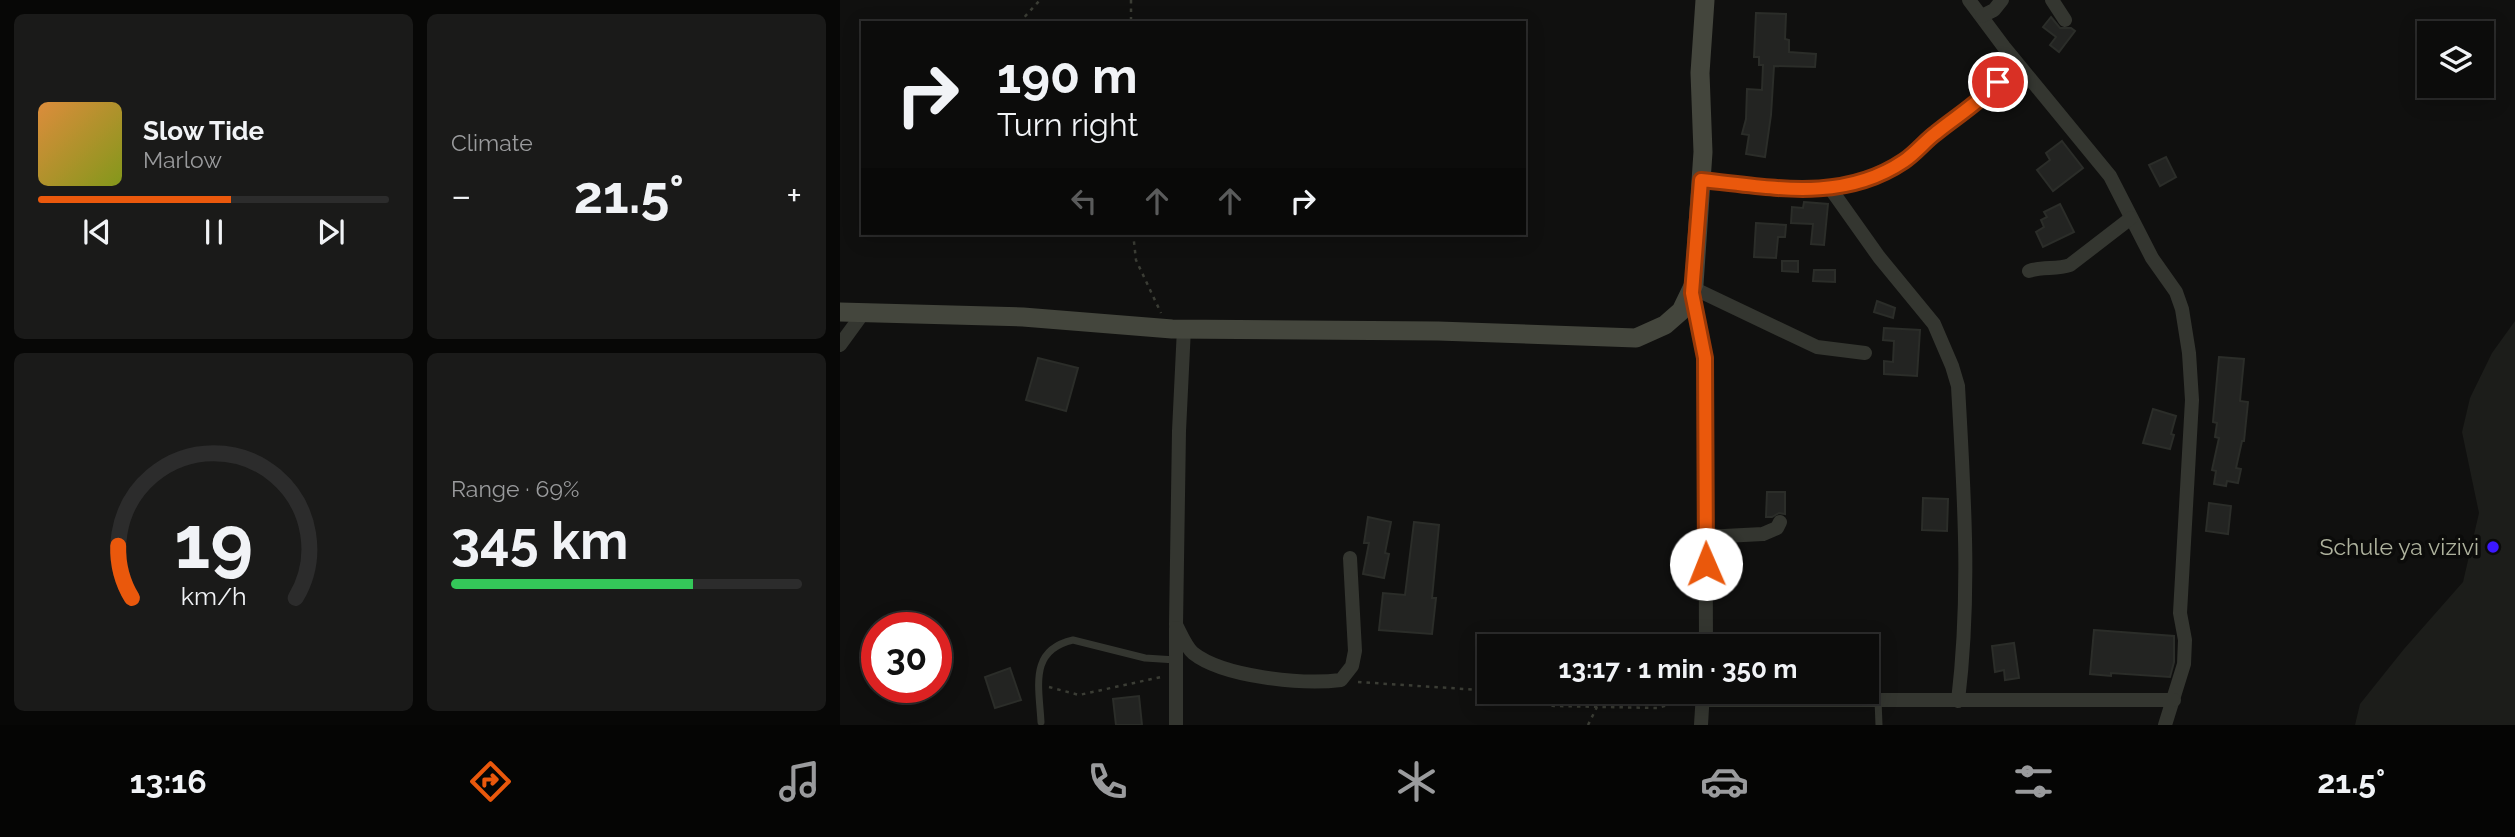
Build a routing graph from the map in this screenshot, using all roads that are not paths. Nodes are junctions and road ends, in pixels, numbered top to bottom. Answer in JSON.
{"nodes":[{"id":1,"x":1704,"y":0,"type":"edge"},
{"id":2,"x":1969,"y":0,"type":"edge"},
{"id":3,"x":2003,"y":0,"type":"edge"},
{"id":4,"x":2052,"y":0,"type":"edge"},
{"id":5,"x":1982,"y":16,"type":"junction"},
{"id":6,"x":2065,"y":20,"type":"dead end"},
{"id":7,"x":2012,"y":57,"type":"junction"},
{"id":8,"x":1701,"y":180,"type":"junction"},
{"id":9,"x":1830,"y":188,"type":"junction"},
{"id":10,"x":2131,"y":218,"type":"junction"},
{"id":11,"x":2029,"y":271,"type":"dead end"},
{"id":12,"x":1692,"y":291,"type":"junction"},
{"id":13,"x":840,"y":312,"type":"edge"},
{"id":14,"x":864,"y":312,"type":"junction"},
{"id":15,"x":1176,"y":328,"type":"junction"},
{"id":16,"x":840,"y":345,"type":"edge"},
{"id":17,"x":1866,"y":353,"type":"dead end"},
{"id":18,"x":1780,"y":522,"type":"dead end"},
{"id":19,"x":1705,"y":537,"type":"junction"},
{"id":20,"x":1350,"y":558,"type":"dead end"},
{"id":21,"x":1176,"y":625,"type":"junction"},
{"id":22,"x":1706,"y":634,"type":"edge"},
{"id":23,"x":1176,"y":660,"type":"junction"},
{"id":24,"x":2174,"y":700,"type":"junction"},
{"id":25,"x":1879,"y":701,"type":"edge"},
{"id":26,"x":1958,"y":701,"type":"junction"},
{"id":27,"x":1702,"y":704,"type":"edge"},
{"id":28,"x":1878,"y":704,"type":"edge"},
{"id":29,"x":1041,"y":722,"type":"dead end"},
{"id":30,"x":1176,"y":725,"type":"edge"},
{"id":31,"x":1700,"y":725,"type":"edge"},
{"id":32,"x":1879,"y":725,"type":"edge"},
{"id":33,"x":2165,"y":725,"type":"edge"}],
"edges":[{"from":1,"to":8,"type":"street"},
{"from":2,"to":5,"type":"street"},
{"from":3,"to":5,"type":"street"},
{"from":4,"to":6,"type":"street"},
{"from":5,"to":7,"type":"street"},
{"from":7,"to":9,"type":"street"},
{"from":7,"to":10,"type":"street"},
{"from":8,"to":9,"type":"street"},
{"from":8,"to":12,"type":"street"},
{"from":9,"to":26,"type":"street"},
{"from":10,"to":11,"type":"street"},
{"from":10,"to":24,"type":"street"},
{"from":12,"to":15,"type":"street"},
{"from":12,"to":17,"type":"street"},
{"from":12,"to":19,"type":"street"},
{"from":13,"to":14,"type":"street"},
{"from":14,"to":15,"type":"street"},
{"from":14,"to":16,"type":"street"},
{"from":15,"to":21,"type":"street"},
{"from":18,"to":19,"type":"street"},
{"from":19,"to":22,"type":"street"},
{"from":20,"to":21,"type":"street"},
{"from":21,"to":23,"type":"street"},
{"from":23,"to":29,"type":"lane"},
{"from":23,"to":30,"type":"street"},
{"from":24,"to":26,"type":"street"},
{"from":24,"to":33,"type":"street"},
{"from":25,"to":26,"type":"street"},
{"from":27,"to":31,"type":"street"},
{"from":28,"to":32,"type":"lane"}]}
